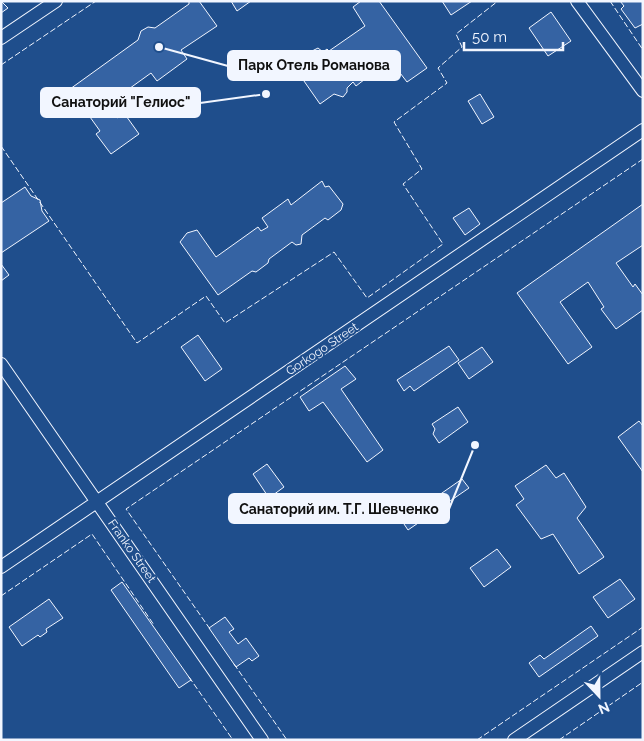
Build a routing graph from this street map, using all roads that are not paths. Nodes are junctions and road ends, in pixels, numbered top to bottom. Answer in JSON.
{"nodes":[{"id":1,"x":56,"y":1,"type":"edge"},
{"id":2,"x":577,"y":1,"type":"edge"},
{"id":3,"x":1,"y":38,"type":"edge"},
{"id":4,"x":643,"y":91,"type":"edge"},
{"id":5,"x":643,"y":130,"type":"edge"},
{"id":6,"x":1,"y":364,"type":"edge"},
{"id":7,"x":98,"y":502,"type":"junction"},
{"id":8,"x":1,"y":568,"type":"edge"},
{"id":9,"x":643,"y":652,"type":"edge"},
{"id":10,"x":262,"y":740,"type":"edge"},
{"id":11,"x":514,"y":740,"type":"edge"}],
"edges":[{"from":1,"to":3,"type":"street"},
{"from":2,"to":4,"type":"street"},
{"from":5,"to":7,"type":"street","name":"Gorkogo Street"},
{"from":6,"to":7,"type":"street","name":"Franko Street"},
{"from":7,"to":8,"type":"street","name":"Gorkogo Street"},
{"from":7,"to":10,"type":"street","name":"Franko Street"},
{"from":9,"to":11,"type":"street"}]}
